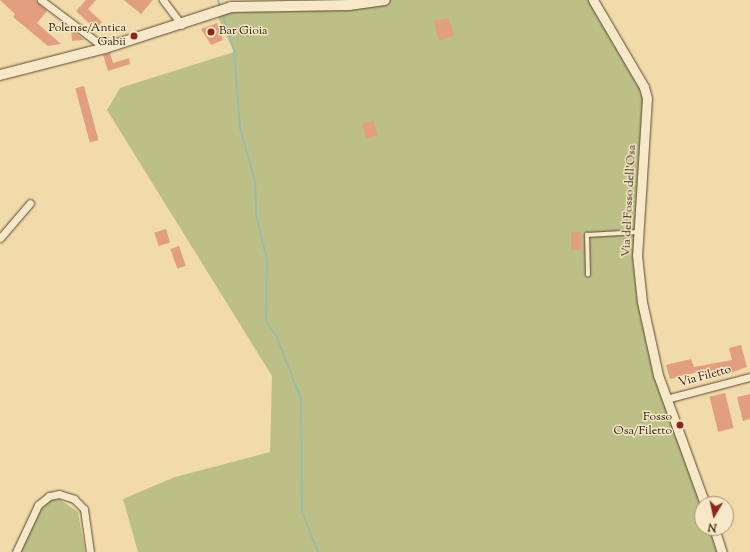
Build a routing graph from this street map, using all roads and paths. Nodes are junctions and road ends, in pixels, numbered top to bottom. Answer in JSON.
{"nodes":[{"id":1,"x":42,"y":0,"type":"edge"},
{"id":2,"x":163,"y":0,"type":"edge"},
{"id":3,"x":385,"y":0,"type":"edge"},
{"id":4,"x":593,"y":0,"type":"edge"},
{"id":5,"x":182,"y":25,"type":"junction"},
{"id":6,"x":105,"y":48,"type":"junction"},
{"id":7,"x":0,"y":75,"type":"edge"},
{"id":8,"x":30,"y":204,"type":"dead end"},
{"id":9,"x":639,"y":232,"type":"junction"},
{"id":10,"x":0,"y":238,"type":"edge"},
{"id":11,"x":588,"y":275,"type":"dead end"},
{"id":12,"x":750,"y":376,"type":"edge"},
{"id":13,"x":666,"y":399,"type":"junction"},
{"id":14,"x":702,"y":496,"type":"edge"},
{"id":15,"x":717,"y":536,"type":"edge"},
{"id":16,"x":16,"y":552,"type":"edge"},
{"id":17,"x":90,"y":552,"type":"edge"},
{"id":18,"x":722,"y":552,"type":"edge"}],
"edges":[{"from":1,"to":6,"type":"street"},
{"from":2,"to":5,"type":"street"},
{"from":3,"to":5,"type":"main road"},
{"from":4,"to":9,"type":"street","name":"Via del Fosso dell'Osa"},
{"from":5,"to":6,"type":"main road"},
{"from":6,"to":7,"type":"main road"},
{"from":8,"to":10,"type":"street"},
{"from":9,"to":11,"type":"lane"},
{"from":9,"to":13,"type":"street","name":"Via del Fosso dell'Osa"},
{"from":12,"to":13,"type":"street","name":"Via Filetto"},
{"from":13,"to":14,"type":"street","name":"Via del Fosso dell'Osa"},
{"from":15,"to":18,"type":"street"},
{"from":16,"to":17,"type":"street"}]}
